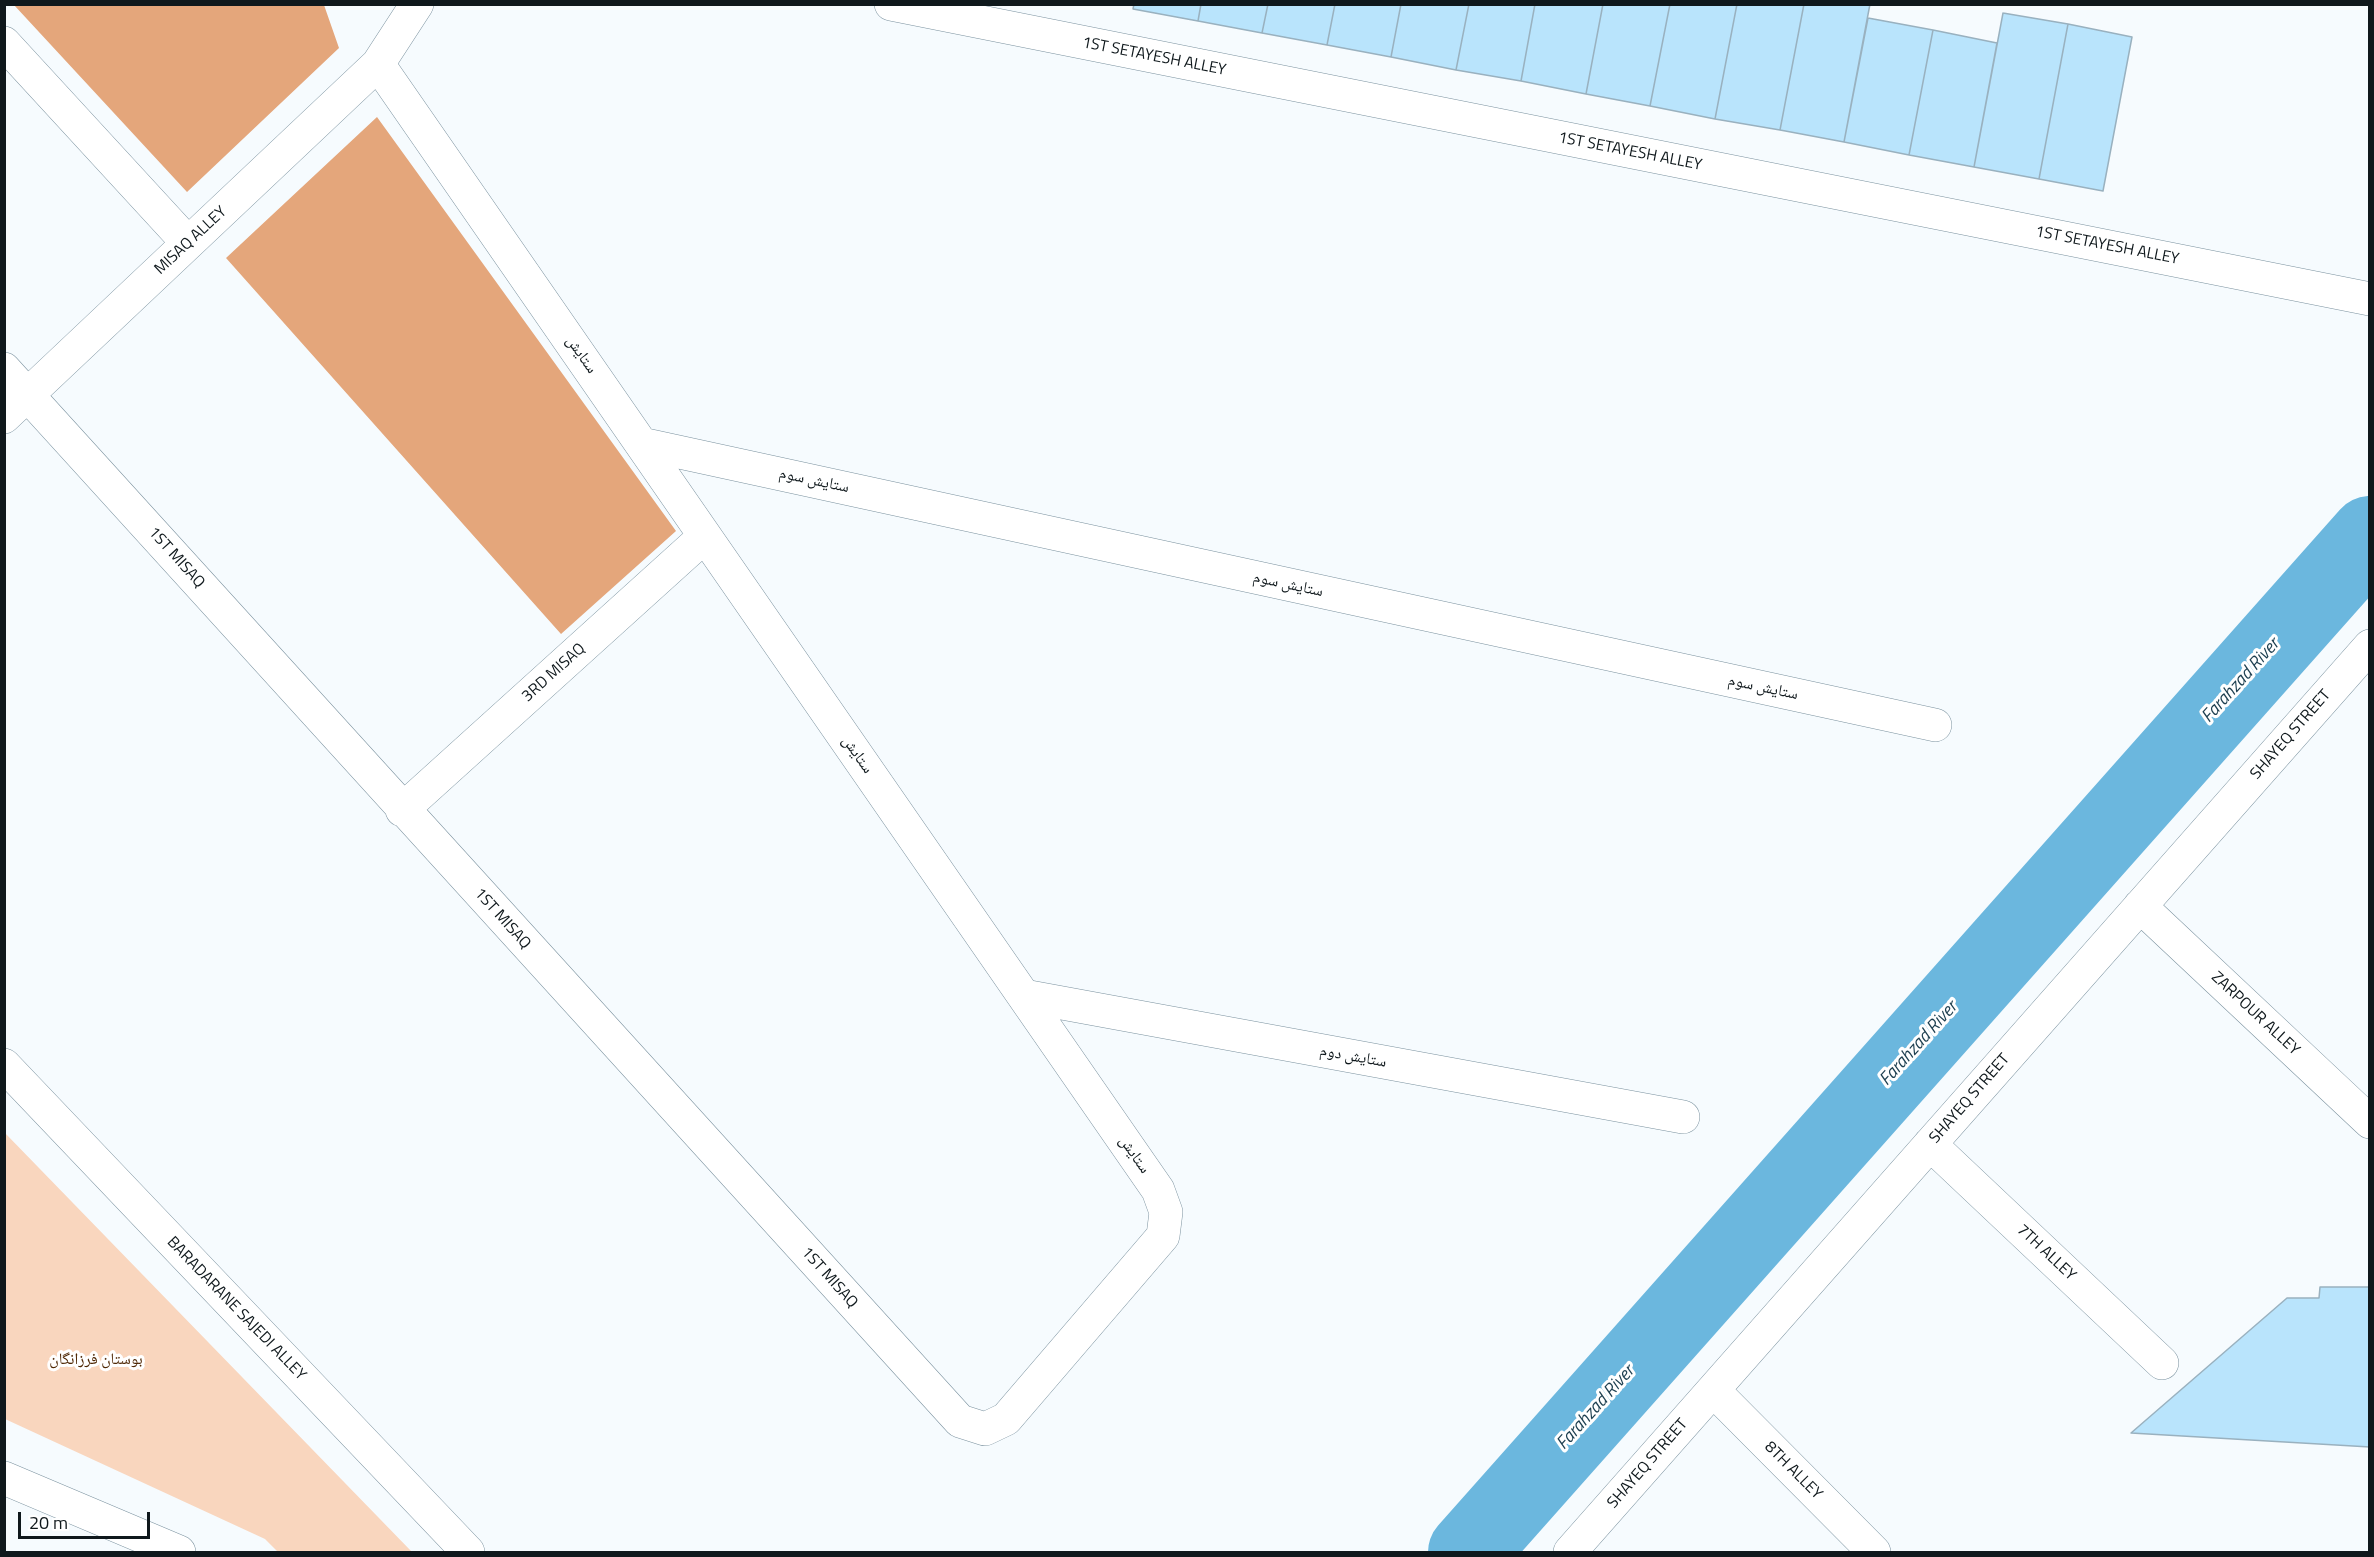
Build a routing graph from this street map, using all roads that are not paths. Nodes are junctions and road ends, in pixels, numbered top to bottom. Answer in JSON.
{"nodes":[{"id":1,"x":417,"y":4,"type":"edge"},
{"id":2,"x":891,"y":4,"type":"edge"},
{"id":3,"x":4,"y":43,"type":"edge"},
{"id":4,"x":378,"y":64,"type":"junction"},
{"id":5,"x":188,"y":243,"type":"junction"},
{"id":6,"x":2370,"y":298,"type":"edge"},
{"id":7,"x":4,"y":369,"type":"edge"},
{"id":8,"x":29,"y":394,"type":"junction"},
{"id":9,"x":4,"y":417,"type":"edge"},
{"id":10,"x":642,"y":444,"type":"junction"},
{"id":11,"x":705,"y":536,"type":"junction"},
{"id":12,"x":2365,"y":660,"type":"edge"},
{"id":13,"x":1935,"y":725,"type":"dead end"},
{"id":14,"x":402,"y":810,"type":"junction"},
{"id":15,"x":2140,"y":906,"type":"junction"},
{"id":16,"x":1024,"y":996,"type":"junction"},
{"id":17,"x":4,"y":1065,"type":"edge"},
{"id":18,"x":1683,"y":1117,"type":"dead end"},
{"id":19,"x":2370,"y":1122,"type":"edge"},
{"id":20,"x":1930,"y":1144,"type":"junction"},
{"id":21,"x":2162,"y":1363,"type":"dead end"},
{"id":22,"x":1713,"y":1390,"type":"junction"},
{"id":23,"x":985,"y":1429,"type":"joint"},
{"id":24,"x":4,"y":1478,"type":"edge"},
{"id":25,"x":179,"y":1552,"type":"edge"},
{"id":26,"x":468,"y":1552,"type":"edge"},
{"id":27,"x":1570,"y":1552,"type":"edge"},
{"id":28,"x":1874,"y":1552,"type":"edge"}],
"edges":[{"from":1,"to":4,"type":"street"},
{"from":2,"to":6,"type":"street","name":"1ST SETAYESH ALLEY"},
{"from":3,"to":5,"type":"street"},
{"from":4,"to":5,"type":"street","name":"MISAQ ALLEY"},
{"from":4,"to":10,"type":"street","name":"ستایش"},
{"from":5,"to":8,"type":"street","name":"MISAQ ALLEY"},
{"from":7,"to":8,"type":"street","name":"1ST MISAQ"},
{"from":8,"to":9,"type":"street","name":"MISAQ ALLEY"},
{"from":8,"to":14,"type":"street","name":"1ST MISAQ"},
{"from":10,"to":11,"type":"street","name":"ستایش"},
{"from":10,"to":13,"type":"street","name":"ستایش سوم"},
{"from":11,"to":14,"type":"street","name":"3RD MISAQ"},
{"from":11,"to":16,"type":"street","name":"ستایش"},
{"from":12,"to":15,"type":"street","name":"SHAYEQ STREET"},
{"from":14,"to":23,"type":"street","name":"1ST MISAQ"},
{"from":15,"to":19,"type":"street","name":"ZARPOUR ALLEY"},
{"from":15,"to":20,"type":"street","name":"SHAYEQ STREET"},
{"from":16,"to":18,"type":"street","name":"ستایش دوم"},
{"from":16,"to":23,"type":"street","name":"ستایش"},
{"from":17,"to":26,"type":"street","name":"BARADARANE SAJEDI ALLEY"},
{"from":20,"to":21,"type":"street","name":"7TH ALLEY"},
{"from":20,"to":22,"type":"street","name":"SHAYEQ STREET"},
{"from":22,"to":27,"type":"street","name":"SHAYEQ STREET"},
{"from":22,"to":28,"type":"street","name":"8TH ALLEY"},
{"from":24,"to":25,"type":"street"}]}
